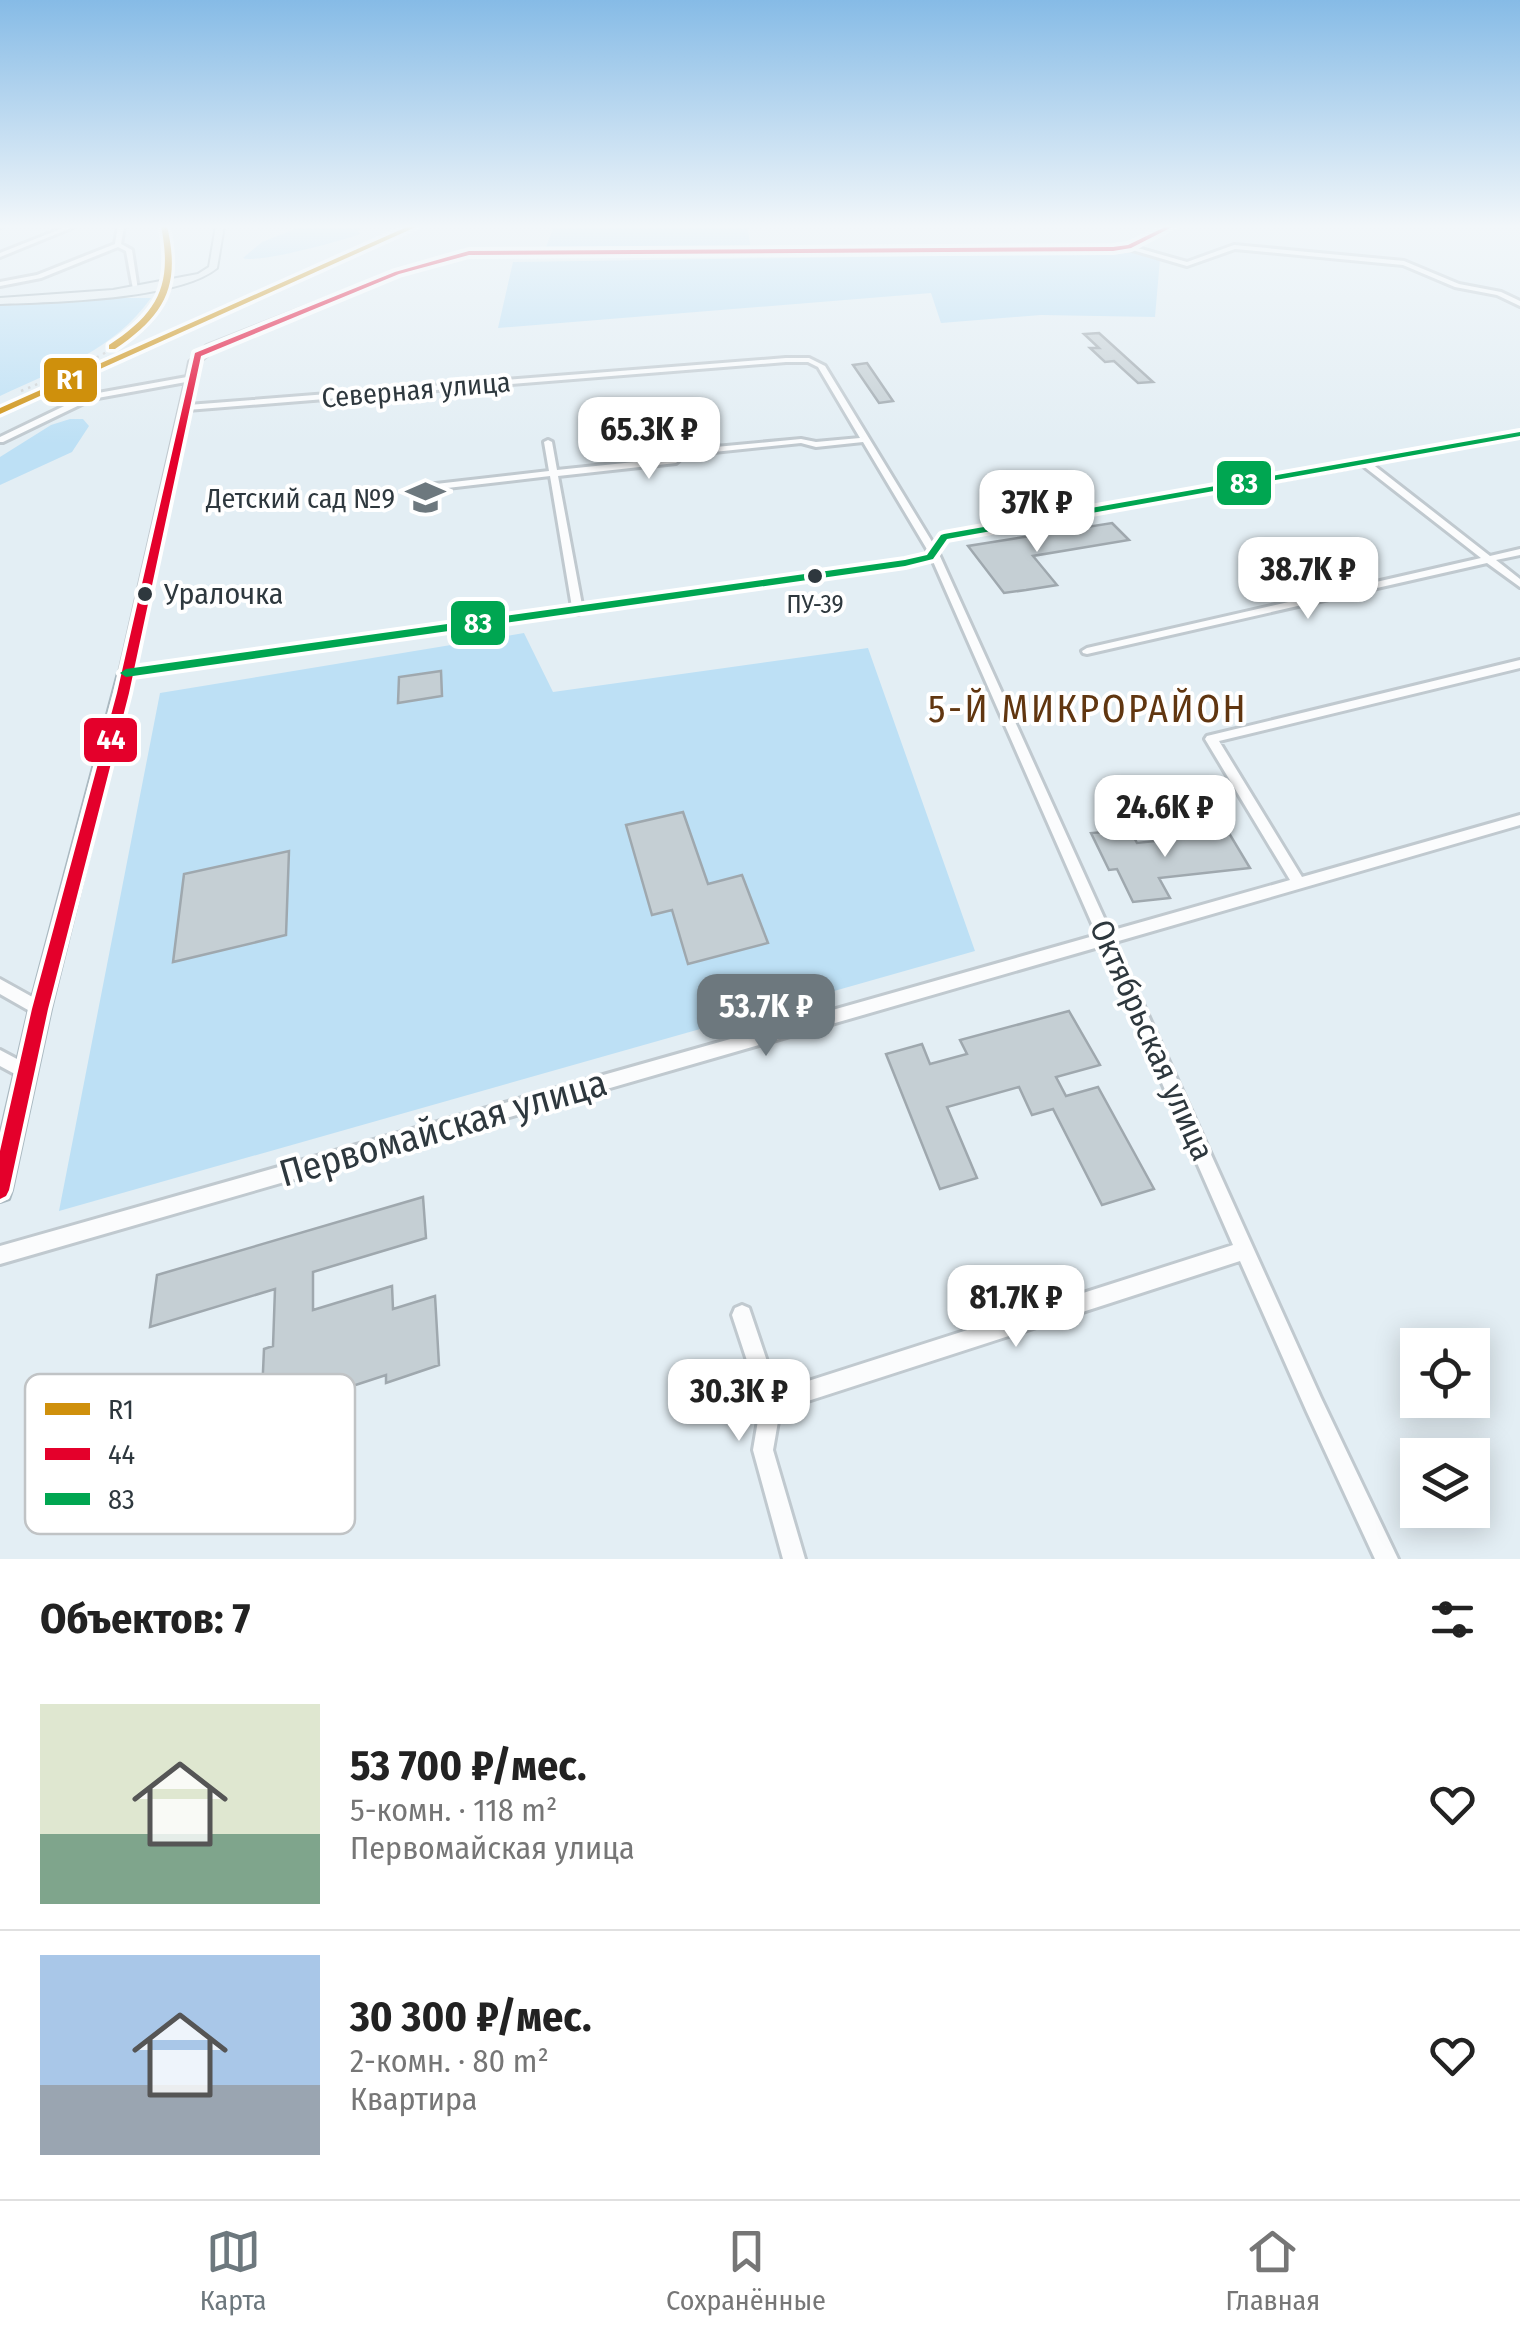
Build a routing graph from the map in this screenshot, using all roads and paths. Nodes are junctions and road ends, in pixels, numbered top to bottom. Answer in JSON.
{"nodes":[{"id":1,"x":25,"y":299,"type":"edge"},
{"id":2,"x":338,"y":299,"type":"edge"},
{"id":3,"x":0,"y":301,"type":"edge"},
{"id":4,"x":823,"y":368,"type":"joint"},
{"id":5,"x":190,"y":379,"type":"junction"},
{"id":6,"x":186,"y":408,"type":"junction"},
{"id":7,"x":1520,"y":434,"type":"edge"},
{"id":8,"x":0,"y":440,"type":"edge"},
{"id":9,"x":862,"y":440,"type":"junction"},
{"id":10,"x":548,"y":442,"type":"dead end"},
{"id":11,"x":1363,"y":461,"type":"junction"},
{"id":12,"x":554,"y":473,"type":"junction"},
{"id":13,"x":430,"y":488,"type":"dead end"},
{"id":14,"x":933,"y":551,"type":"junction"},
{"id":15,"x":1520,"y":552,"type":"edge"},
{"id":16,"x":1491,"y":559,"type":"junction"},
{"id":17,"x":1520,"y":584,"type":"edge"},
{"id":18,"x":578,"y":611,"type":"junction"},
{"id":19,"x":1087,"y":652,"type":"dead end"},
{"id":20,"x":1520,"y":664,"type":"edge"},
{"id":21,"x":126,"y":673,"type":"junction"},
{"id":22,"x":1520,"y":820,"type":"edge"},
{"id":23,"x":1300,"y":884,"type":"junction"},
{"id":24,"x":1107,"y":941,"type":"junction"},
{"id":25,"x":0,"y":986,"type":"edge"},
{"id":26,"x":40,"y":1009,"type":"junction"},
{"id":27,"x":0,"y":1057,"type":"edge"},
{"id":28,"x":26,"y":1072,"type":"junction"},
{"id":29,"x":0,"y":1190,"type":"edge"},
{"id":30,"x":1246,"y":1250,"type":"junction"},
{"id":31,"x":0,"y":1255,"type":"edge"},
{"id":32,"x":742,"y":1315,"type":"dead end"},
{"id":33,"x":771,"y":1403,"type":"junction"},
{"id":34,"x":794,"y":1559,"type":"edge"},
{"id":35,"x":1386,"y":1559,"type":"edge"}],
"edges":[{"from":1,"to":3,"type":"main road"},
{"from":2,"to":5,"type":"street"},
{"from":4,"to":6,"type":"street","name":"Северная улица"},
{"from":4,"to":9,"type":"street","name":"Октябрьская улица"},
{"from":5,"to":6,"type":"street"},
{"from":5,"to":8,"type":"street"},
{"from":6,"to":21,"type":"street"},
{"from":7,"to":11,"type":"street"},
{"from":9,"to":12,"type":"street"},
{"from":9,"to":14,"type":"street","name":"Октябрьская улица"},
{"from":10,"to":12,"type":"street"},
{"from":11,"to":14,"type":"street"},
{"from":11,"to":16,"type":"street"},
{"from":12,"to":13,"type":"street"},
{"from":12,"to":18,"type":"street"},
{"from":14,"to":18,"type":"street"},
{"from":14,"to":24,"type":"street","name":"Октябрьская улица"},
{"from":15,"to":16,"type":"street"},
{"from":16,"to":17,"type":"street"},
{"from":16,"to":19,"type":"street"},
{"from":18,"to":21,"type":"street"},
{"from":20,"to":23,"type":"street"},
{"from":21,"to":26,"type":"main road"},
{"from":22,"to":23,"type":"street","name":"Первомайская улица"},
{"from":23,"to":24,"type":"street","name":"Первомайская улица"},
{"from":24,"to":30,"type":"street","name":"Октябрьская улица"},
{"from":24,"to":31,"type":"street","name":"Первомайская улица"},
{"from":25,"to":26,"type":"street"},
{"from":26,"to":28,"type":"main road"},
{"from":27,"to":28,"type":"street"},
{"from":28,"to":29,"type":"main road"},
{"from":30,"to":33,"type":"street"},
{"from":30,"to":35,"type":"street","name":"Октябрьская улица"},
{"from":32,"to":33,"type":"street"},
{"from":33,"to":34,"type":"street"}]}
